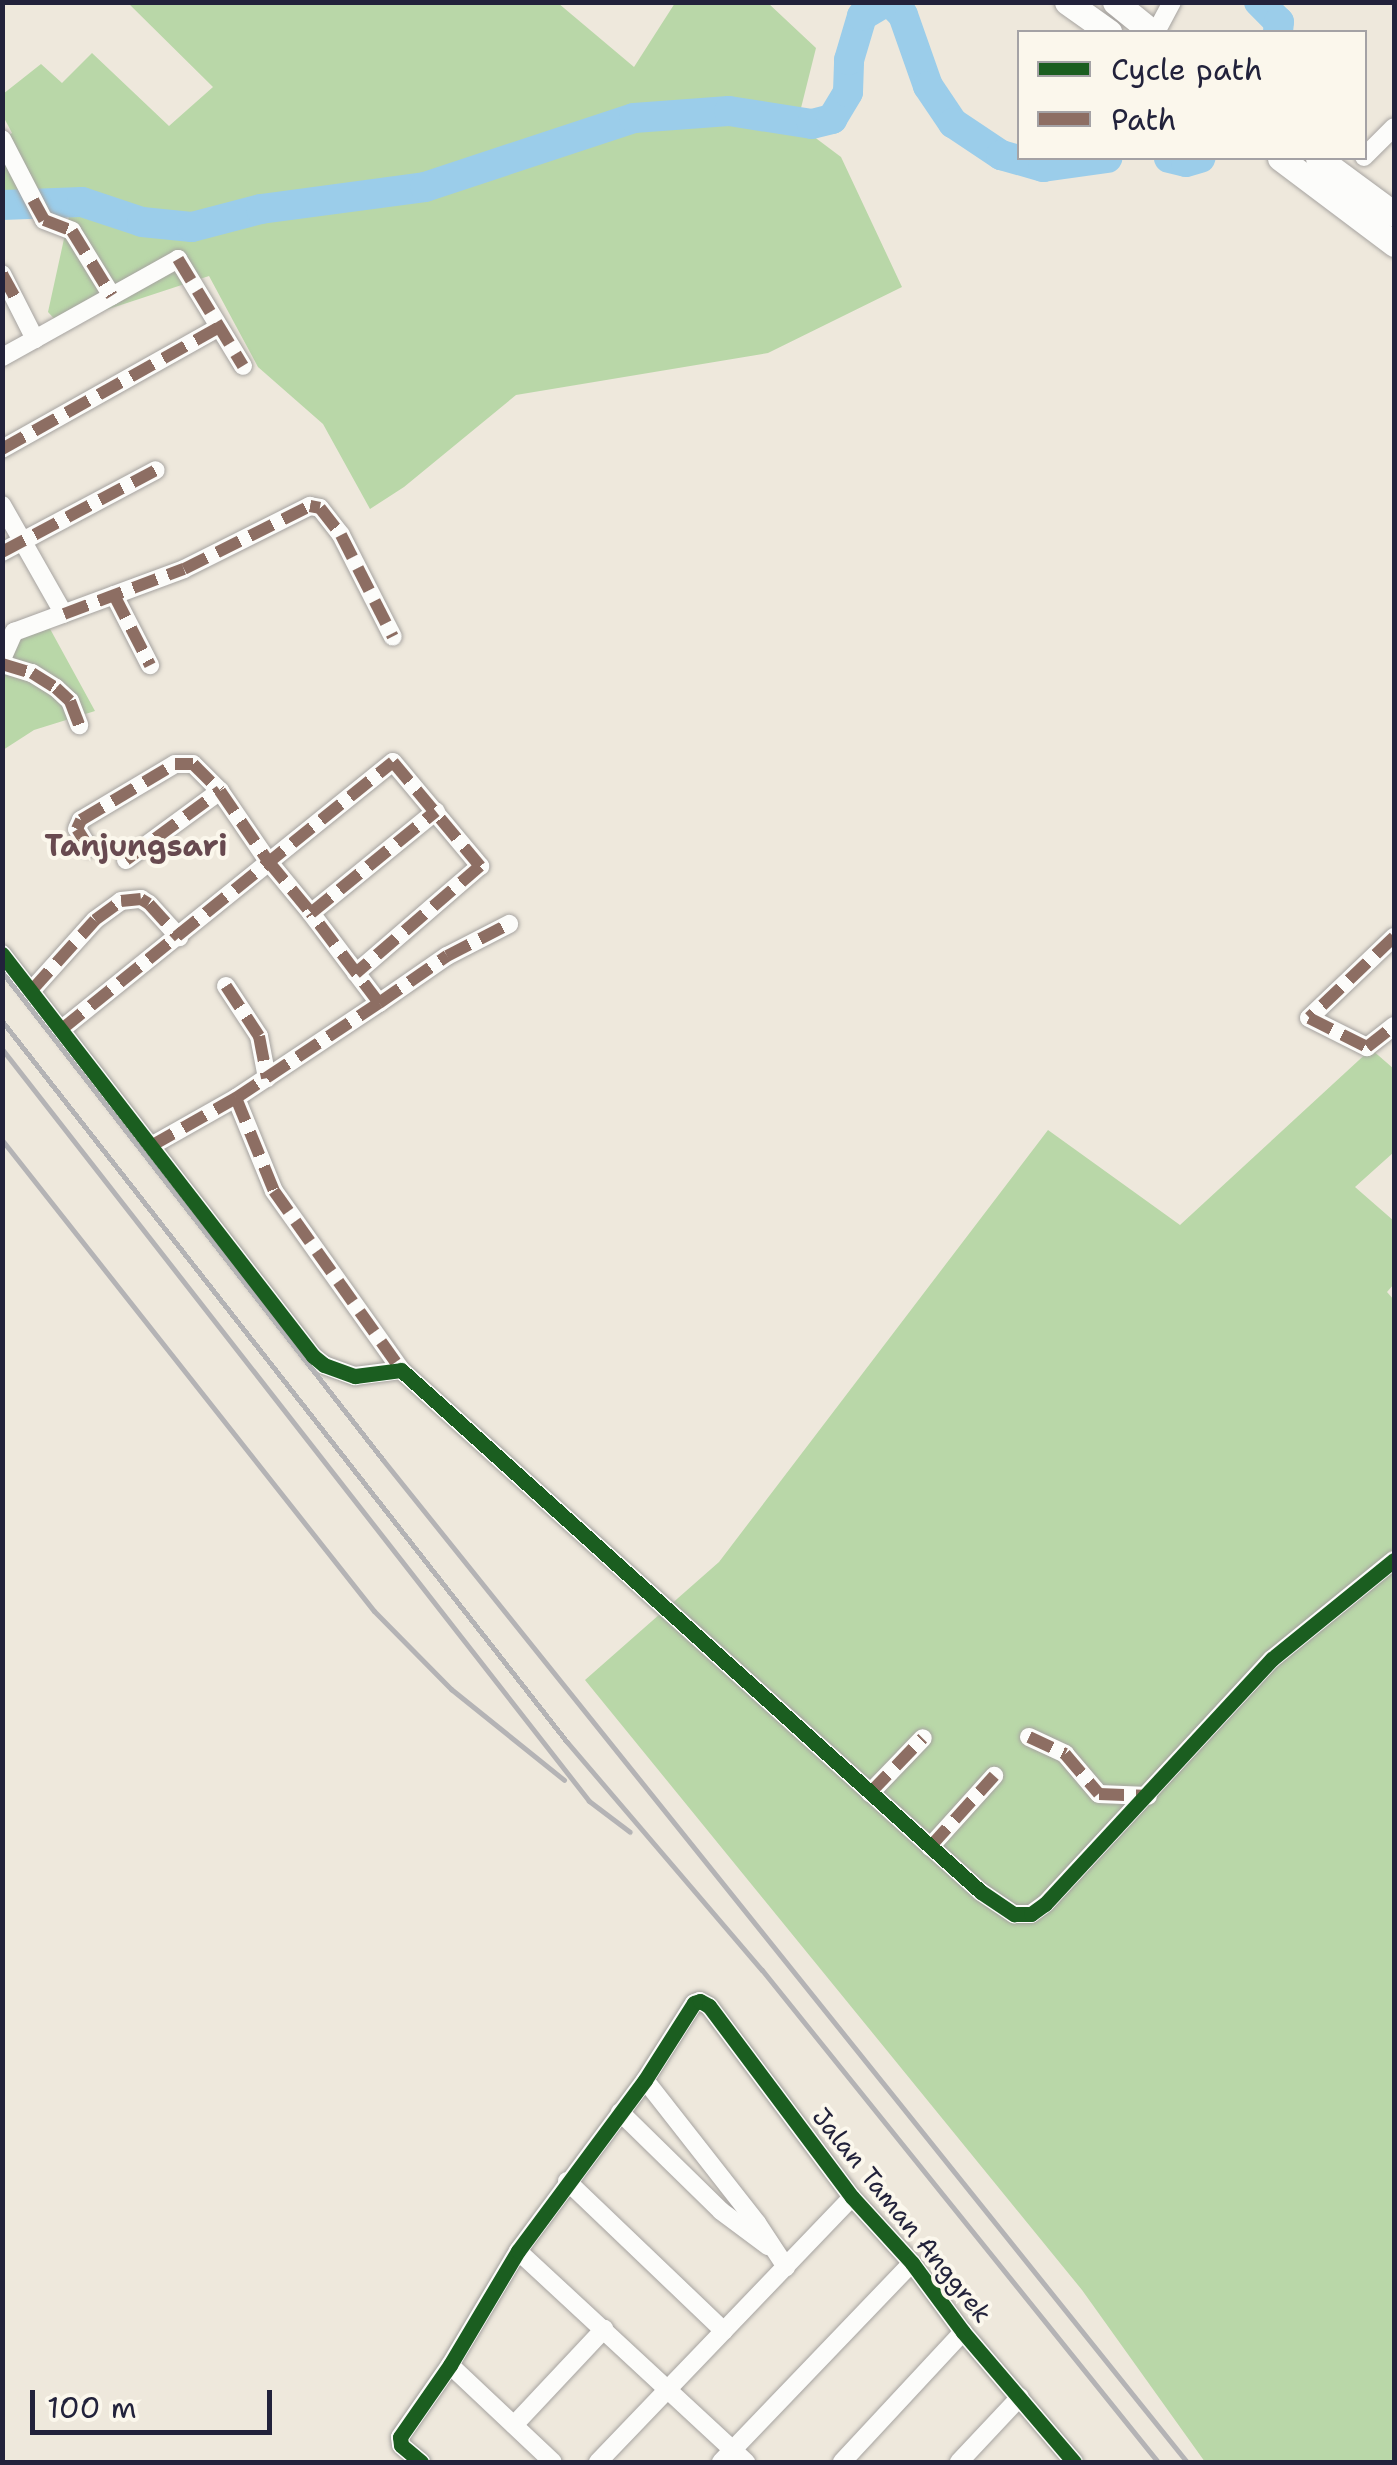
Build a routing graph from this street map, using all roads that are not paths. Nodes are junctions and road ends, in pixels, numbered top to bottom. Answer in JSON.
{"nodes":[{"id":1,"x":1067,"y":2,"type":"edge"},
{"id":2,"x":1114,"y":2,"type":"edge"},
{"id":3,"x":1172,"y":2,"type":"edge"},
{"id":4,"x":1106,"y":30,"type":"edge"},
{"id":5,"x":1151,"y":30,"type":"edge"},
{"id":6,"x":1155,"y":30,"type":"edge"},
{"id":7,"x":1394,"y":127,"type":"edge"},
{"id":8,"x":2,"y":139,"type":"edge"},
{"id":9,"x":1367,"y":154,"type":"edge"},
{"id":10,"x":1283,"y":160,"type":"edge"},
{"id":11,"x":1321,"y":160,"type":"edge"},
{"id":12,"x":1361,"y":160,"type":"edge"},
{"id":13,"x":1344,"y":177,"type":"junction"},
{"id":14,"x":1394,"y":214,"type":"edge"},
{"id":15,"x":1394,"y":244,"type":"edge"},
{"id":16,"x":2,"y":274,"type":"edge"},
{"id":17,"x":112,"y":296,"type":"junction"},
{"id":18,"x":218,"y":328,"type":"junction"},
{"id":19,"x":35,"y":339,"type":"junction"},
{"id":20,"x":2,"y":357,"type":"edge"},
{"id":21,"x":243,"y":366,"type":"dead end"},
{"id":22,"x":2,"y":449,"type":"edge"},
{"id":23,"x":156,"y":470,"type":"dead end"},
{"id":24,"x":2,"y":506,"type":"edge"},
{"id":25,"x":24,"y":544,"type":"junction"},
{"id":26,"x":2,"y":552,"type":"edge"},
{"id":27,"x":114,"y":596,"type":"junction"},
{"id":28,"x":64,"y":614,"type":"junction"},
{"id":29,"x":393,"y":638,"type":"dead end"},
{"id":30,"x":2,"y":661,"type":"edge"},
{"id":31,"x":150,"y":665,"type":"dead end"},
{"id":32,"x":79,"y":725,"type":"dead end"},
{"id":33,"x":220,"y":791,"type":"junction"},
{"id":34,"x":436,"y":811,"type":"junction"},
{"id":35,"x":89,"y":848,"type":"dead end"},
{"id":36,"x":126,"y":860,"type":"dead end"},
{"id":37,"x":268,"y":861,"type":"junction"},
{"id":38,"x":311,"y":913,"type":"junction"},
{"id":39,"x":508,"y":924,"type":"dead end"},
{"id":40,"x":178,"y":937,"type":"junction"},
{"id":41,"x":1394,"y":937,"type":"edge"},
{"id":42,"x":2,"y":954,"type":"edge"},
{"id":43,"x":356,"y":973,"type":"junction"},
{"id":44,"x":226,"y":986,"type":"dead end"},
{"id":45,"x":32,"y":990,"type":"junction"},
{"id":46,"x":379,"y":1003,"type":"junction"},
{"id":47,"x":1394,"y":1026,"type":"edge"},
{"id":48,"x":62,"y":1029,"type":"junction"},
{"id":49,"x":267,"y":1078,"type":"junction"},
{"id":50,"x":236,"y":1098,"type":"junction"},
{"id":51,"x":151,"y":1146,"type":"junction"},
{"id":52,"x":402,"y":1370,"type":"junction"},
{"id":53,"x":1394,"y":1560,"type":"edge"},
{"id":54,"x":1030,"y":1737,"type":"dead end"},
{"id":55,"x":922,"y":1738,"type":"dead end"},
{"id":56,"x":994,"y":1776,"type":"dead end"},
{"id":57,"x":870,"y":1793,"type":"junction"},
{"id":58,"x":1148,"y":1796,"type":"junction"},
{"id":59,"x":930,"y":1847,"type":"junction"},
{"id":60,"x":645,"y":2080,"type":"junction"},
{"id":61,"x":620,"y":2112,"type":"junction"},
{"id":62,"x":567,"y":2181,"type":"junction"},
{"id":63,"x":852,"y":2198,"type":"junction"},
{"id":64,"x":768,"y":2246,"type":"junction"},
{"id":65,"x":518,"y":2251,"type":"junction"},
{"id":66,"x":912,"y":2263,"type":"junction"},
{"id":67,"x":786,"y":2267,"type":"junction"},
{"id":68,"x":604,"y":2329,"type":"junction"},
{"id":69,"x":724,"y":2331,"type":"junction"},
{"id":70,"x":964,"y":2332,"type":"junction"},
{"id":71,"x":450,"y":2365,"type":"junction"},
{"id":72,"x":668,"y":2389,"type":"junction"},
{"id":73,"x":1020,"y":2397,"type":"junction"},
{"id":74,"x":514,"y":2425,"type":"junction"},
{"id":75,"x":733,"y":2458,"type":"edge"},
{"id":76,"x":421,"y":2462,"type":"edge"},
{"id":77,"x":553,"y":2462,"type":"edge"},
{"id":78,"x":598,"y":2462,"type":"edge"},
{"id":79,"x":842,"y":2462,"type":"edge"},
{"id":80,"x":960,"y":2462,"type":"edge"},
{"id":81,"x":1074,"y":2462,"type":"edge"}],
"edges":[{"from":1,"to":4,"type":"highway"},
{"from":2,"to":5,"type":"highway"},
{"from":3,"to":6,"type":"street"},
{"from":7,"to":9,"type":"street"},
{"from":8,"to":17,"type":"street"},
{"from":10,"to":15,"type":"highway"},
{"from":11,"to":13,"type":"highway"},
{"from":12,"to":13,"type":"street"},
{"from":13,"to":14,"type":"highway"},
{"from":16,"to":19,"type":"street"},
{"from":17,"to":18,"type":"street"},
{"from":17,"to":19,"type":"street"},
{"from":18,"to":21,"type":"street"},
{"from":18,"to":22,"type":"street"},
{"from":19,"to":20,"type":"street"},
{"from":23,"to":25,"type":"street"},
{"from":24,"to":25,"type":"street"},
{"from":25,"to":26,"type":"street"},
{"from":25,"to":28,"type":"street"},
{"from":27,"to":28,"type":"street"},
{"from":27,"to":29,"type":"street"},
{"from":27,"to":31,"type":"street"},
{"from":28,"to":30,"type":"street"},
{"from":30,"to":32,"type":"street"},
{"from":33,"to":35,"type":"street"},
{"from":33,"to":36,"type":"street"},
{"from":33,"to":37,"type":"street"},
{"from":34,"to":37,"type":"street"},
{"from":34,"to":38,"type":"street"},
{"from":34,"to":43,"type":"street"},
{"from":37,"to":38,"type":"street"},
{"from":37,"to":40,"type":"street"},
{"from":38,"to":43,"type":"street"},
{"from":39,"to":46,"type":"street"},
{"from":40,"to":45,"type":"street"},
{"from":40,"to":48,"type":"street"},
{"from":41,"to":47,"type":"street"},
{"from":42,"to":45,"type":"street"},
{"from":43,"to":46,"type":"street"},
{"from":44,"to":49,"type":"street"},
{"from":45,"to":48,"type":"street"},
{"from":46,"to":49,"type":"street"},
{"from":48,"to":51,"type":"street"},
{"from":49,"to":50,"type":"street"},
{"from":50,"to":51,"type":"street"},
{"from":50,"to":52,"type":"street"},
{"from":51,"to":52,"type":"street"},
{"from":52,"to":57,"type":"street"},
{"from":53,"to":58,"type":"street"},
{"from":54,"to":58,"type":"street"},
{"from":55,"to":57,"type":"street"},
{"from":56,"to":59,"type":"street"},
{"from":57,"to":59,"type":"street"},
{"from":58,"to":59,"type":"street"},
{"from":60,"to":61,"type":"street"},
{"from":60,"to":63,"type":"street","name":"Jalan Taman Anggrek"},
{"from":60,"to":64,"type":"street"},
{"from":61,"to":62,"type":"street"},
{"from":61,"to":64,"type":"street"},
{"from":62,"to":65,"type":"street"},
{"from":62,"to":69,"type":"street"},
{"from":63,"to":66,"type":"street","name":"Jalan Taman Anggrek"},
{"from":63,"to":67,"type":"street"},
{"from":64,"to":67,"type":"street"},
{"from":65,"to":68,"type":"street"},
{"from":65,"to":71,"type":"street"},
{"from":66,"to":70,"type":"street","name":"Jalan Taman Anggrek"},
{"from":66,"to":75,"type":"street"},
{"from":67,"to":69,"type":"street"},
{"from":68,"to":72,"type":"street"},
{"from":68,"to":74,"type":"street"},
{"from":69,"to":72,"type":"street"},
{"from":70,"to":73,"type":"street","name":"Jalan Taman Anggrek"},
{"from":70,"to":79,"type":"street"},
{"from":71,"to":74,"type":"street"},
{"from":71,"to":76,"type":"street"},
{"from":72,"to":75,"type":"street"},
{"from":72,"to":78,"type":"street"},
{"from":73,"to":80,"type":"street"},
{"from":73,"to":81,"type":"street","name":"Jalan Taman Anggrek"},
{"from":74,"to":77,"type":"street"}]}
